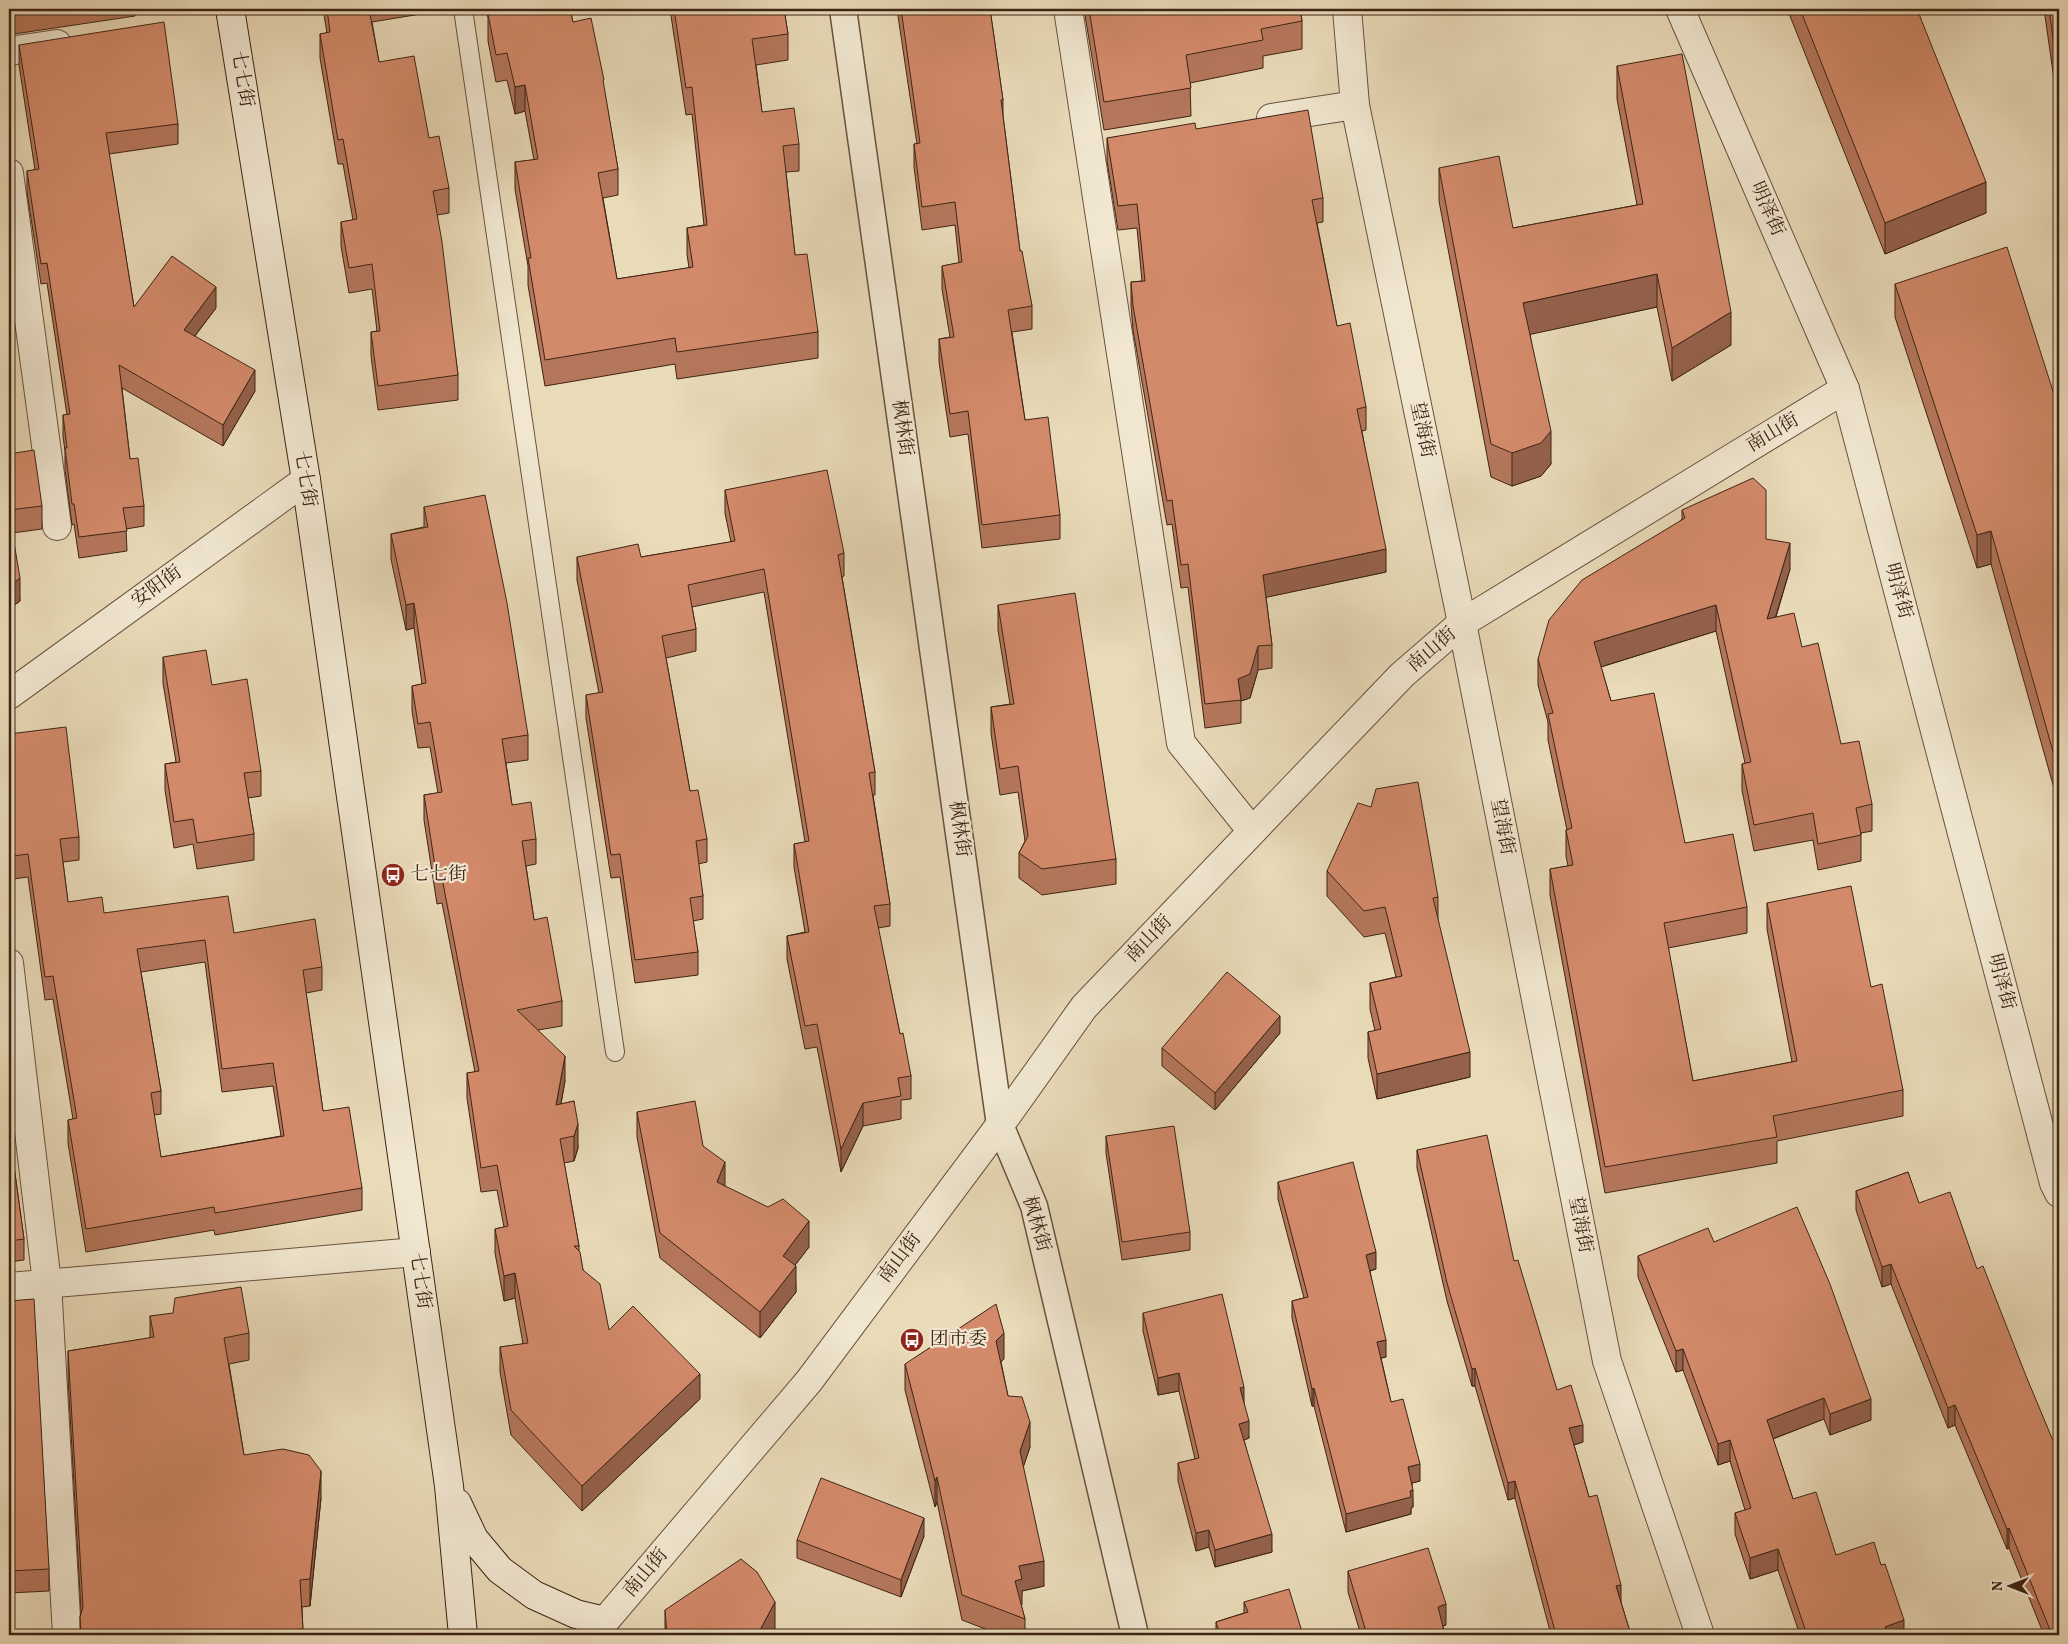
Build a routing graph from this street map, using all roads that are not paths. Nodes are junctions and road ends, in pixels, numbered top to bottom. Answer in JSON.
{"nodes":[{"id":1,"x":230,"y":9,"type":"edge"},
{"id":2,"x":463,"y":9,"type":"edge"},
{"id":3,"x":843,"y":9,"type":"edge"},
{"id":4,"x":1068,"y":9,"type":"edge"},
{"id":5,"x":1347,"y":9,"type":"edge"},
{"id":6,"x":1680,"y":9,"type":"edge"},
{"id":7,"x":77,"y":41,"type":"edge"},
{"id":8,"x":9,"y":51,"type":"edge"},
{"id":9,"x":1355,"y":105,"type":"junction"},
{"id":10,"x":1247,"y":122,"type":"edge"},
{"id":11,"x":9,"y":173,"type":"edge"},
{"id":12,"x":1845,"y":389,"type":"junction"},
{"id":13,"x":306,"y":480,"type":"junction"},
{"id":14,"x":57,"y":526,"type":"dead end"},
{"id":15,"x":1462,"y":623,"type":"junction"},
{"id":16,"x":9,"y":695,"type":"edge"},
{"id":17,"x":1252,"y":830,"type":"junction"},
{"id":18,"x":9,"y":963,"type":"edge"},
{"id":19,"x":615,"y":1052,"type":"dead end"},
{"id":20,"x":1000,"y":1125,"type":"junction"},
{"id":21,"x":2059,"y":1193,"type":"edge"},
{"id":22,"x":416,"y":1252,"type":"junction"},
{"id":23,"x":47,"y":1283,"type":"junction"},
{"id":24,"x":9,"y":1287,"type":"edge"},
{"id":25,"x":449,"y":1486,"type":"junction"},
{"id":26,"x":597,"y":1628,"type":"edge"},
{"id":27,"x":67,"y":1635,"type":"edge"},
{"id":28,"x":462,"y":1635,"type":"edge"},
{"id":29,"x":1135,"y":1635,"type":"edge"},
{"id":30,"x":1700,"y":1635,"type":"edge"}],
"edges":[{"from":1,"to":13,"type":"street","name":"七七街"},
{"from":2,"to":19,"type":"lane"},
{"from":3,"to":20,"type":"street","name":"枫林街"},
{"from":4,"to":17,"type":"street"},
{"from":5,"to":9,"type":"street","name":"望海街"},
{"from":6,"to":12,"type":"street","name":"明泽街"},
{"from":7,"to":8,"type":"street"},
{"from":9,"to":10,"type":"street"},
{"from":9,"to":15,"type":"street","name":"望海街"},
{"from":11,"to":14,"type":"street"},
{"from":12,"to":15,"type":"street","name":"南山街"},
{"from":12,"to":21,"type":"street","name":"明泽街"},
{"from":13,"to":16,"type":"street","name":"安阳街"},
{"from":13,"to":22,"type":"street","name":"七七街"},
{"from":15,"to":17,"type":"street","name":"南山街"},
{"from":15,"to":30,"type":"street","name":"望海街"},
{"from":17,"to":20,"type":"street","name":"南山街"},
{"from":18,"to":23,"type":"street"},
{"from":20,"to":26,"type":"street","name":"南山街"},
{"from":20,"to":29,"type":"street","name":"枫林街"},
{"from":22,"to":23,"type":"street"},
{"from":22,"to":25,"type":"street","name":"七七街"},
{"from":23,"to":24,"type":"street"},
{"from":23,"to":27,"type":"street"},
{"from":25,"to":26,"type":"street"},
{"from":25,"to":28,"type":"street","name":"七七街"}]}
